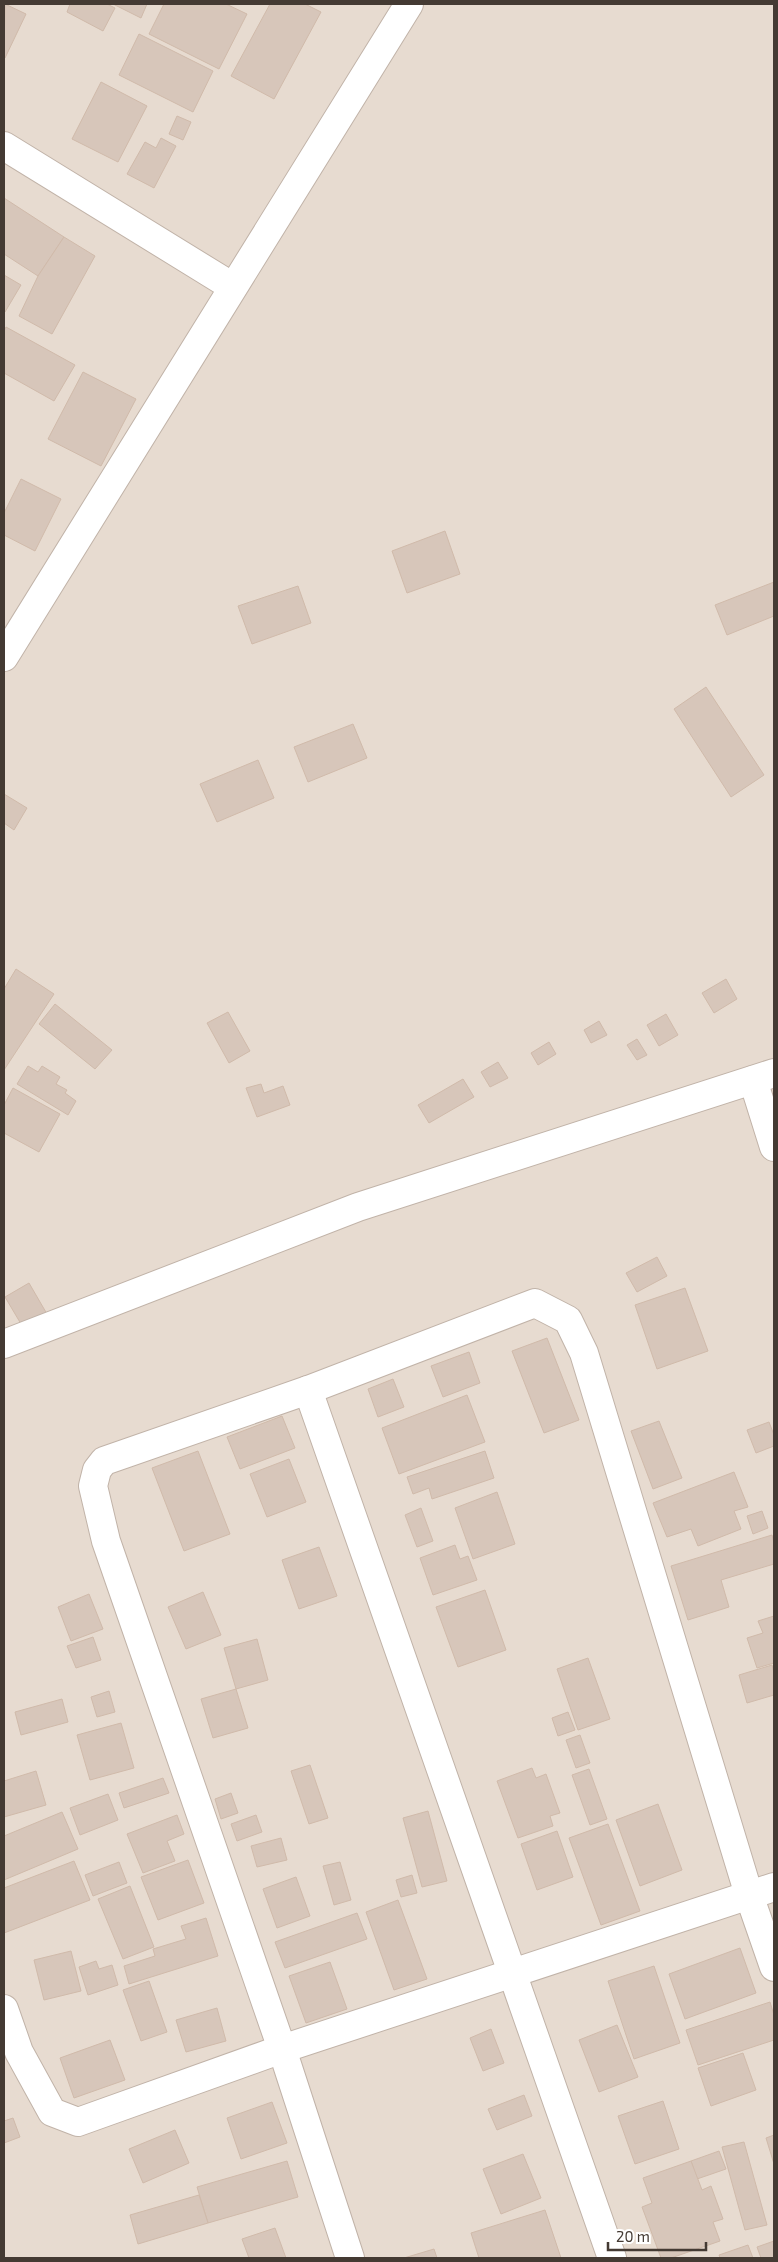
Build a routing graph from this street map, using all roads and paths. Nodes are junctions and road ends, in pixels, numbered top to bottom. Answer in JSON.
{"nodes":[{"id":1,"x":409,"y":4,"type":"edge"},
{"id":2,"x":4,"y":146,"type":"edge"},
{"id":3,"x":233,"y":287,"type":"junction"},
{"id":4,"x":4,"y":657,"type":"edge"},
{"id":5,"x":763,"y":1077,"type":"edge"},
{"id":6,"x":774,"y":1147,"type":"edge"},
{"id":7,"x":4,"y":1344,"type":"edge"},
{"id":8,"x":308,"y":1390,"type":"junction"},
{"id":9,"x":762,"y":1891,"type":"edge"},
{"id":10,"x":774,"y":1966,"type":"edge"},
{"id":11,"x":512,"y":1973,"type":"junction"},
{"id":12,"x":4,"y":2009,"type":"edge"},
{"id":13,"x":282,"y":2049,"type":"junction"},
{"id":14,"x":350,"y":2258,"type":"edge"},
{"id":15,"x":612,"y":2258,"type":"edge"}],
"edges":[{"from":1,"to":3,"type":"street"},
{"from":2,"to":3,"type":"street"},
{"from":3,"to":4,"type":"street"},
{"from":5,"to":6,"type":"street"},
{"from":5,"to":7,"type":"street"},
{"from":8,"to":9,"type":"street"},
{"from":8,"to":11,"type":"street"},
{"from":8,"to":13,"type":"street"},
{"from":9,"to":10,"type":"street"},
{"from":9,"to":11,"type":"street"},
{"from":11,"to":13,"type":"street"},
{"from":11,"to":15,"type":"street"},
{"from":12,"to":13,"type":"street"},
{"from":13,"to":14,"type":"street"}]}
